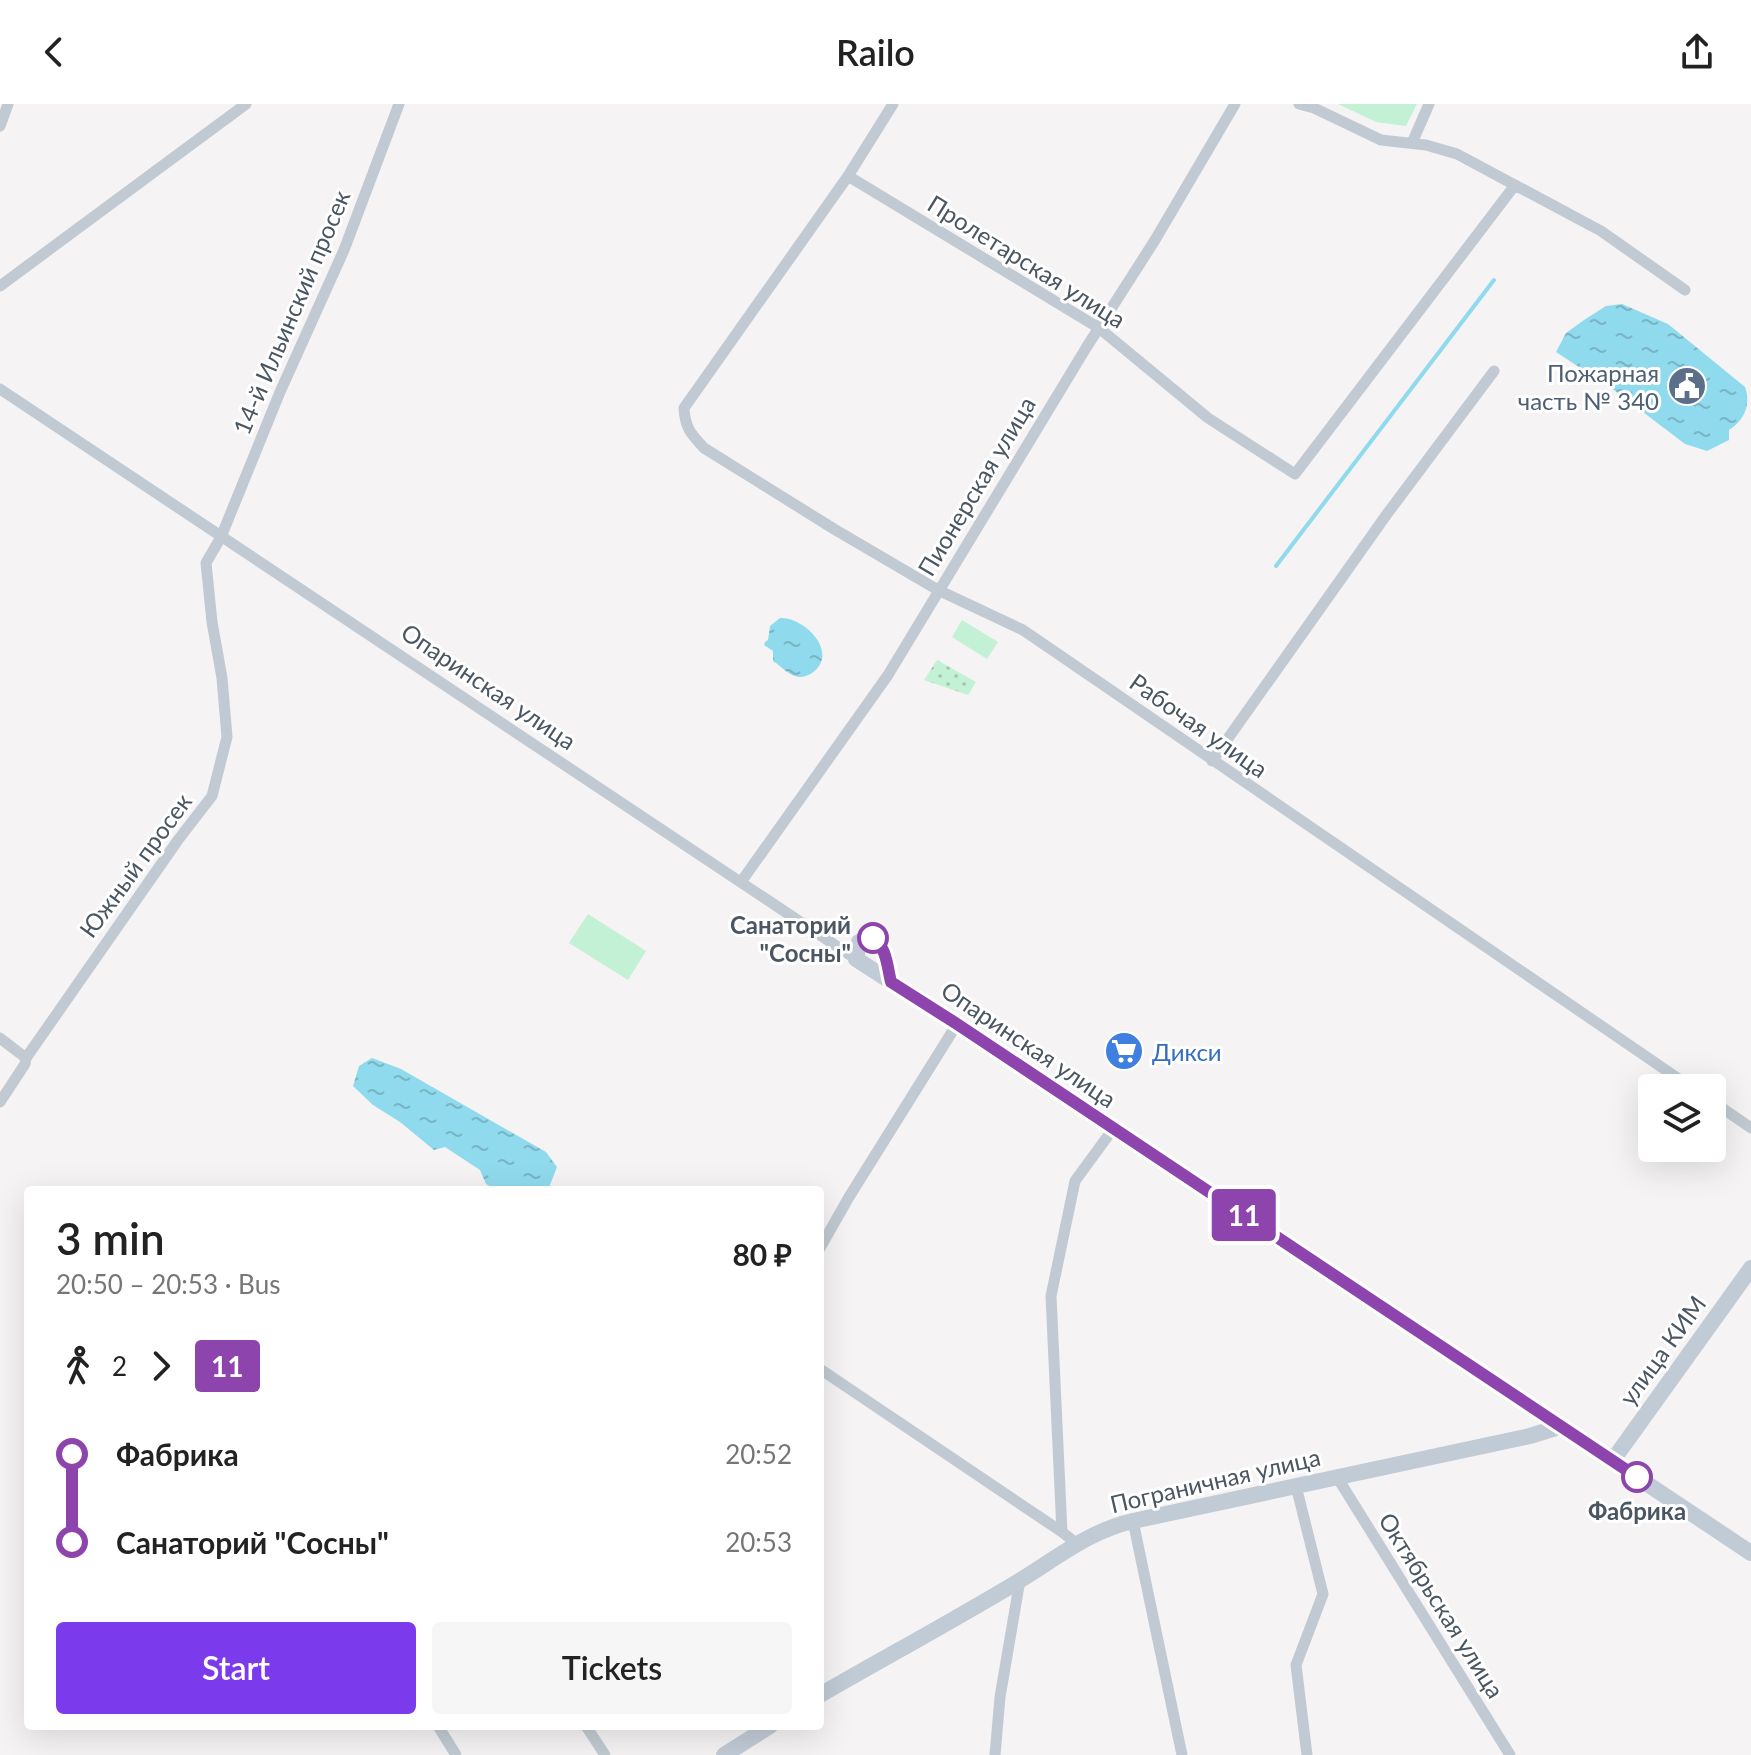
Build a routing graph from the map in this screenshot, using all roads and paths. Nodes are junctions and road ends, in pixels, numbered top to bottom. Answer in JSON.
{"nodes":[{"id":1,"x":8,"y":104,"type":"edge"},
{"id":2,"x":246,"y":104,"type":"edge"},
{"id":3,"x":399,"y":104,"type":"edge"},
{"id":4,"x":893,"y":104,"type":"edge"},
{"id":5,"x":1235,"y":104,"type":"edge"},
{"id":6,"x":1299,"y":104,"type":"edge"},
{"id":7,"x":1429,"y":104,"type":"edge"},
{"id":8,"x":0,"y":126,"type":"edge"},
{"id":9,"x":1412,"y":143,"type":"junction"},
{"id":10,"x":848,"y":176,"type":"junction"},
{"id":11,"x":1515,"y":185,"type":"junction"},
{"id":12,"x":0,"y":286,"type":"edge"},
{"id":13,"x":1685,"y":290,"type":"dead end"},
{"id":14,"x":1099,"y":328,"type":"junction"},
{"id":15,"x":1494,"y":371,"type":"dead end"},
{"id":16,"x":0,"y":389,"type":"edge"},
{"id":17,"x":221,"y":537,"type":"junction"},
{"id":18,"x":938,"y":590,"type":"junction"},
{"id":19,"x":1212,"y":761,"type":"junction"},
{"id":20,"x":741,"y":882,"type":"junction"},
{"id":21,"x":856,"y":959,"type":"junction"},
{"id":22,"x":891,"y":982,"type":"junction"},
{"id":23,"x":957,"y":1024,"type":"junction"},
{"id":24,"x":0,"y":1038,"type":"edge"},
{"id":25,"x":26,"y":1058,"type":"junction"},
{"id":26,"x":1671,"y":1074,"type":"edge"},
{"id":27,"x":0,"y":1102,"type":"edge"},
{"id":28,"x":1726,"y":1111,"type":"edge"},
{"id":29,"x":1751,"y":1128,"type":"edge"},
{"id":30,"x":1113,"y":1129,"type":"junction"},
{"id":31,"x":824,"y":1241,"type":"edge"},
{"id":32,"x":1751,"y":1268,"type":"edge"},
{"id":33,"x":824,"y":1372,"type":"edge"},
{"id":34,"x":1562,"y":1426,"type":"junction"},
{"id":35,"x":1613,"y":1460,"type":"junction"},
{"id":36,"x":1337,"y":1477,"type":"junction"},
{"id":37,"x":1296,"y":1486,"type":"junction"},
{"id":38,"x":1133,"y":1521,"type":"junction"},
{"id":39,"x":1062,"y":1532,"type":"junction"},
{"id":40,"x":1076,"y":1543,"type":"junction"},
{"id":41,"x":1751,"y":1553,"type":"edge"},
{"id":42,"x":1020,"y":1580,"type":"junction"},
{"id":43,"x":824,"y":1693,"type":"edge"},
{"id":44,"x":440,"y":1730,"type":"edge"},
{"id":45,"x":589,"y":1730,"type":"edge"},
{"id":46,"x":764,"y":1730,"type":"edge"},
{"id":47,"x":456,"y":1755,"type":"edge"},
{"id":48,"x":605,"y":1755,"type":"edge"},
{"id":49,"x":724,"y":1755,"type":"edge"},
{"id":50,"x":995,"y":1755,"type":"edge"},
{"id":51,"x":1182,"y":1755,"type":"edge"},
{"id":52,"x":1307,"y":1755,"type":"edge"},
{"id":53,"x":1510,"y":1755,"type":"edge"}],
"edges":[{"from":1,"to":8,"type":"street"},
{"from":2,"to":12,"type":"street"},
{"from":3,"to":17,"type":"street","name":"14-й Ильинский просек"},
{"from":4,"to":10,"type":"street"},
{"from":5,"to":14,"type":"street","name":"Пионерская улица"},
{"from":6,"to":9,"type":"street"},
{"from":7,"to":9,"type":"street"},
{"from":9,"to":11,"type":"street"},
{"from":10,"to":14,"type":"street","name":"Пролетарская улица"},
{"from":10,"to":18,"type":"street","name":"Рабочая улица"},
{"from":11,"to":13,"type":"street"},
{"from":11,"to":14,"type":"street","name":"Пролетарская улица"},
{"from":14,"to":18,"type":"street","name":"Пионерская улица"},
{"from":15,"to":19,"type":"street"},
{"from":16,"to":17,"type":"street","name":"Опаринская улица"},
{"from":17,"to":20,"type":"street","name":"Опаринская улица"},
{"from":17,"to":25,"type":"street","name":"Южный просек"},
{"from":18,"to":19,"type":"street","name":"Рабочая улица"},
{"from":18,"to":20,"type":"street","name":"Пионерская улица"},
{"from":19,"to":26,"type":"street","name":"Рабочая улица"},
{"from":20,"to":21,"type":"street","name":"Опаринская улица"},
{"from":21,"to":22,"type":"street","name":"Опаринская улица"},
{"from":21,"to":22,"type":"street"},
{"from":22,"to":23,"type":"street","name":"Опаринская улица"},
{"from":23,"to":30,"type":"street","name":"Опаринская улица"},
{"from":23,"to":31,"type":"street"},
{"from":24,"to":25,"type":"street"},
{"from":25,"to":27,"type":"street","name":"Южный просек"},
{"from":28,"to":29,"type":"street"},
{"from":30,"to":34,"type":"street","name":"Опаринская улица"},
{"from":30,"to":39,"type":"street"},
{"from":32,"to":35,"type":"street","name":"улица КИМ"},
{"from":33,"to":39,"type":"street"},
{"from":34,"to":35,"type":"street","name":"Опаринская улица"},
{"from":34,"to":36,"type":"street","name":"Пограничная улица"},
{"from":35,"to":41,"type":"street","name":"Опаринская улица"},
{"from":36,"to":37,"type":"street","name":"Пограничная улица"},
{"from":36,"to":53,"type":"street","name":"Октябрьская улица"},
{"from":37,"to":38,"type":"street","name":"Пограничная улица"},
{"from":37,"to":52,"type":"street"},
{"from":38,"to":40,"type":"street","name":"Пограничная улица"},
{"from":38,"to":51,"type":"street"},
{"from":39,"to":40,"type":"street"},
{"from":40,"to":42,"type":"street","name":"Пограничная улица"},
{"from":42,"to":43,"type":"street","name":"Пограничная улица"},
{"from":42,"to":50,"type":"street"},
{"from":44,"to":47,"type":"street"},
{"from":45,"to":48,"type":"street"},
{"from":46,"to":49,"type":"street"}]}
